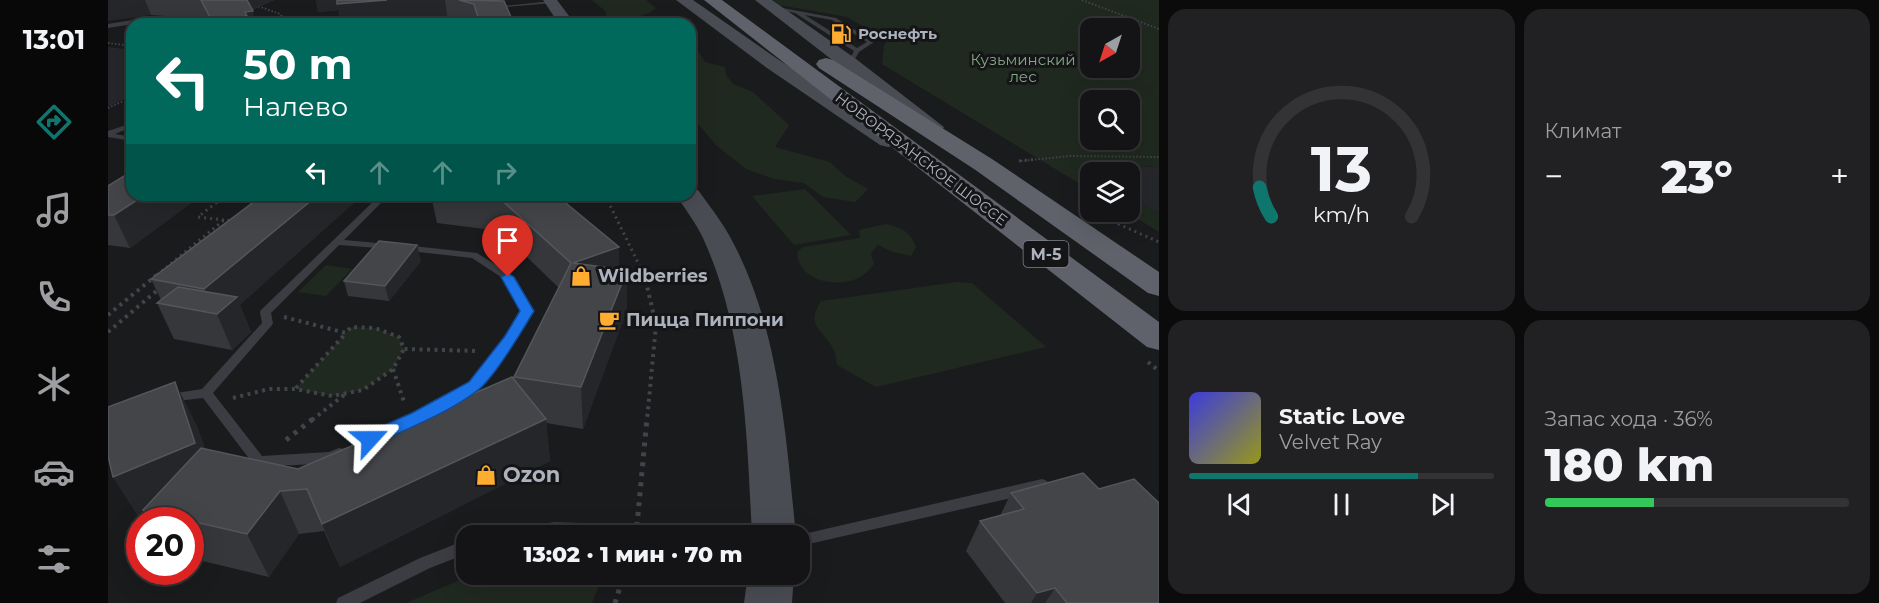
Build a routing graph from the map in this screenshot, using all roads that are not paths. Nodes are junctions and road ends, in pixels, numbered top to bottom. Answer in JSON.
{"nodes":[{"id":1,"x":683,"y":0,"type":"edge"},
{"id":2,"x":712,"y":0,"type":"edge"},
{"id":3,"x":736,"y":0,"type":"edge"},
{"id":4,"x":551,"y":1,"type":"edge"},
{"id":5,"x":765,"y":3,"type":"edge"},
{"id":6,"x":487,"y":8,"type":"edge"},
{"id":7,"x":797,"y":12,"type":"junction"},
{"id":8,"x":563,"y":18,"type":"edge"},
{"id":9,"x":126,"y":23,"type":"edge"},
{"id":10,"x":108,"y":26,"type":"edge"},
{"id":11,"x":851,"y":51,"type":"junction"},
{"id":12,"x":126,"y":127,"type":"edge"},
{"id":13,"x":108,"y":134,"type":"edge"},
{"id":14,"x":126,"y":138,"type":"edge"},
{"id":15,"x":976,"y":160,"type":"junction"},
{"id":16,"x":932,"y":168,"type":"junction"},
{"id":17,"x":379,"y":201,"type":"edge"},
{"id":18,"x":693,"y":201,"type":"edge"},
{"id":19,"x":338,"y":243,"type":"junction"},
{"id":20,"x":1159,"y":286,"type":"edge"},
{"id":21,"x":1159,"y":339,"type":"edge"},
{"id":22,"x":210,"y":398,"type":"junction"},
{"id":23,"x":151,"y":400,"type":"edge"},
{"id":24,"x":370,"y":439,"type":"edge"},
{"id":25,"x":351,"y":448,"type":"edge"},
{"id":26,"x":1052,"y":483,"type":"edge"},
{"id":27,"x":773,"y":525,"type":"edge"},
{"id":28,"x":810,"y":538,"type":"edge"},
{"id":29,"x":456,"y":551,"type":"edge"},
{"id":30,"x":770,"y":585,"type":"edge"},
{"id":31,"x":344,"y":603,"type":"edge"},
{"id":32,"x":768,"y":603,"type":"edge"}],
"edges":[{"from":1,"to":16,"type":"main road"},
{"from":2,"to":16,"type":"highway","name":"НОВОРЯЗАНСКОЕ ШОССЕ","number":"М-5"},
{"from":3,"to":15,"type":"highway","name":"НОВОРЯЗАНСКОЕ ШОССЕ","number":"М-5"},
{"from":4,"to":6,"type":"lane"},
{"from":4,"to":8,"type":"main road"},
{"from":5,"to":7,"type":"lane"},
{"from":5,"to":11,"type":"main road"},
{"from":7,"to":11,"type":"lane"},
{"from":7,"to":11,"type":"lane"},
{"from":9,"to":10,"type":"lane"},
{"from":11,"to":15,"type":"main road"},
{"from":12,"to":13,"type":"lane"},
{"from":13,"to":14,"type":"lane"},
{"from":15,"to":20,"type":"highway","name":"НОВОРЯЗАНСКОЕ ШОССЕ","number":"М-5"},
{"from":16,"to":21,"type":"highway","name":"НОВОРЯЗАНСКОЕ ШОССЕ","number":"М-5"},
{"from":17,"to":19,"type":"lane"},
{"from":18,"to":27,"type":"main road"},
{"from":19,"to":22,"type":"lane"},
{"from":19,"to":24,"type":"lane"},
{"from":22,"to":23,"type":"lane"},
{"from":22,"to":25,"type":"lane"},
{"from":26,"to":28,"type":"lane"},
{"from":29,"to":31,"type":"lane"},
{"from":30,"to":32,"type":"main road"}]}
